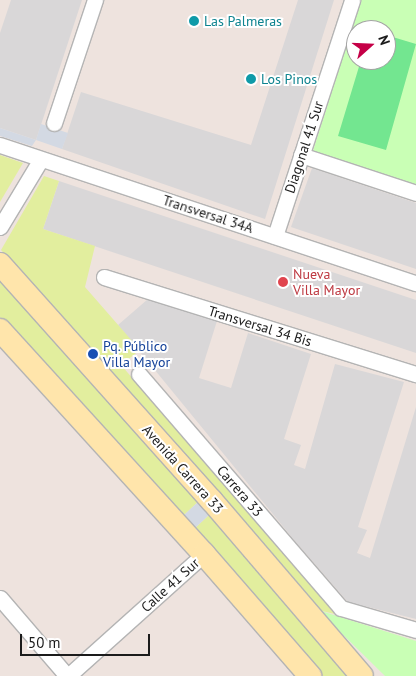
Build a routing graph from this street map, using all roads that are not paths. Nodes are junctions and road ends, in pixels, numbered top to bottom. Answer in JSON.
{"nodes":[{"id":1,"x":95,"y":0,"type":"edge"},
{"id":2,"x":352,"y":0,"type":"edge"},
{"id":3,"x":54,"y":123,"type":"dead end"},
{"id":4,"x":0,"y":145,"type":"edge"},
{"id":5,"x":301,"y":155,"type":"junction"},
{"id":6,"x":41,"y":159,"type":"junction"},
{"id":7,"x":416,"y":193,"type":"edge"},
{"id":8,"x":0,"y":228,"type":"edge"},
{"id":9,"x":275,"y":236,"type":"junction"},
{"id":10,"x":0,"y":264,"type":"edge"},
{"id":11,"x":104,"y":277,"type":"dead end"},
{"id":12,"x":416,"y":283,"type":"edge"},
{"id":13,"x":0,"y":330,"type":"edge"},
{"id":14,"x":139,"y":374,"type":"dead end"},
{"id":15,"x":416,"y":374,"type":"edge"},
{"id":16,"x":204,"y":554,"type":"junction"},
{"id":17,"x":0,"y":598,"type":"edge"},
{"id":18,"x":416,"y":630,"type":"edge"},
{"id":19,"x":346,"y":656,"type":"junction"},
{"id":20,"x":67,"y":676,"type":"edge"},
{"id":21,"x":310,"y":676,"type":"edge"},
{"id":22,"x":362,"y":676,"type":"edge"},
{"id":23,"x":368,"y":676,"type":"edge"}],
"edges":[{"from":1,"to":3,"type":"street"},
{"from":2,"to":5,"type":"street","name":"Diagonal 41 Sur"},
{"from":4,"to":6,"type":"street","name":"Transversal 34A"},
{"from":5,"to":7,"type":"street"},
{"from":5,"to":9,"type":"street","name":"Diagonal 41 Sur"},
{"from":6,"to":8,"type":"street"},
{"from":6,"to":9,"type":"street","name":"Transversal 34A"},
{"from":9,"to":12,"type":"street","name":"Transversal 34A"},
{"from":10,"to":19,"type":"main road","name":"Avenida Carrera 33"},
{"from":11,"to":15,"type":"street","name":"Transversal 34 Bis"},
{"from":13,"to":16,"type":"main road"},
{"from":14,"to":18,"type":"street","name":"Carrera 33"},
{"from":16,"to":20,"type":"street","name":"Calle 41 Sur"},
{"from":16,"to":21,"type":"main road"},
{"from":17,"to":20,"type":"street"},
{"from":19,"to":22,"type":"main road","name":"Avenida Carrera 33"},
{"from":19,"to":23,"type":"main road"}]}
